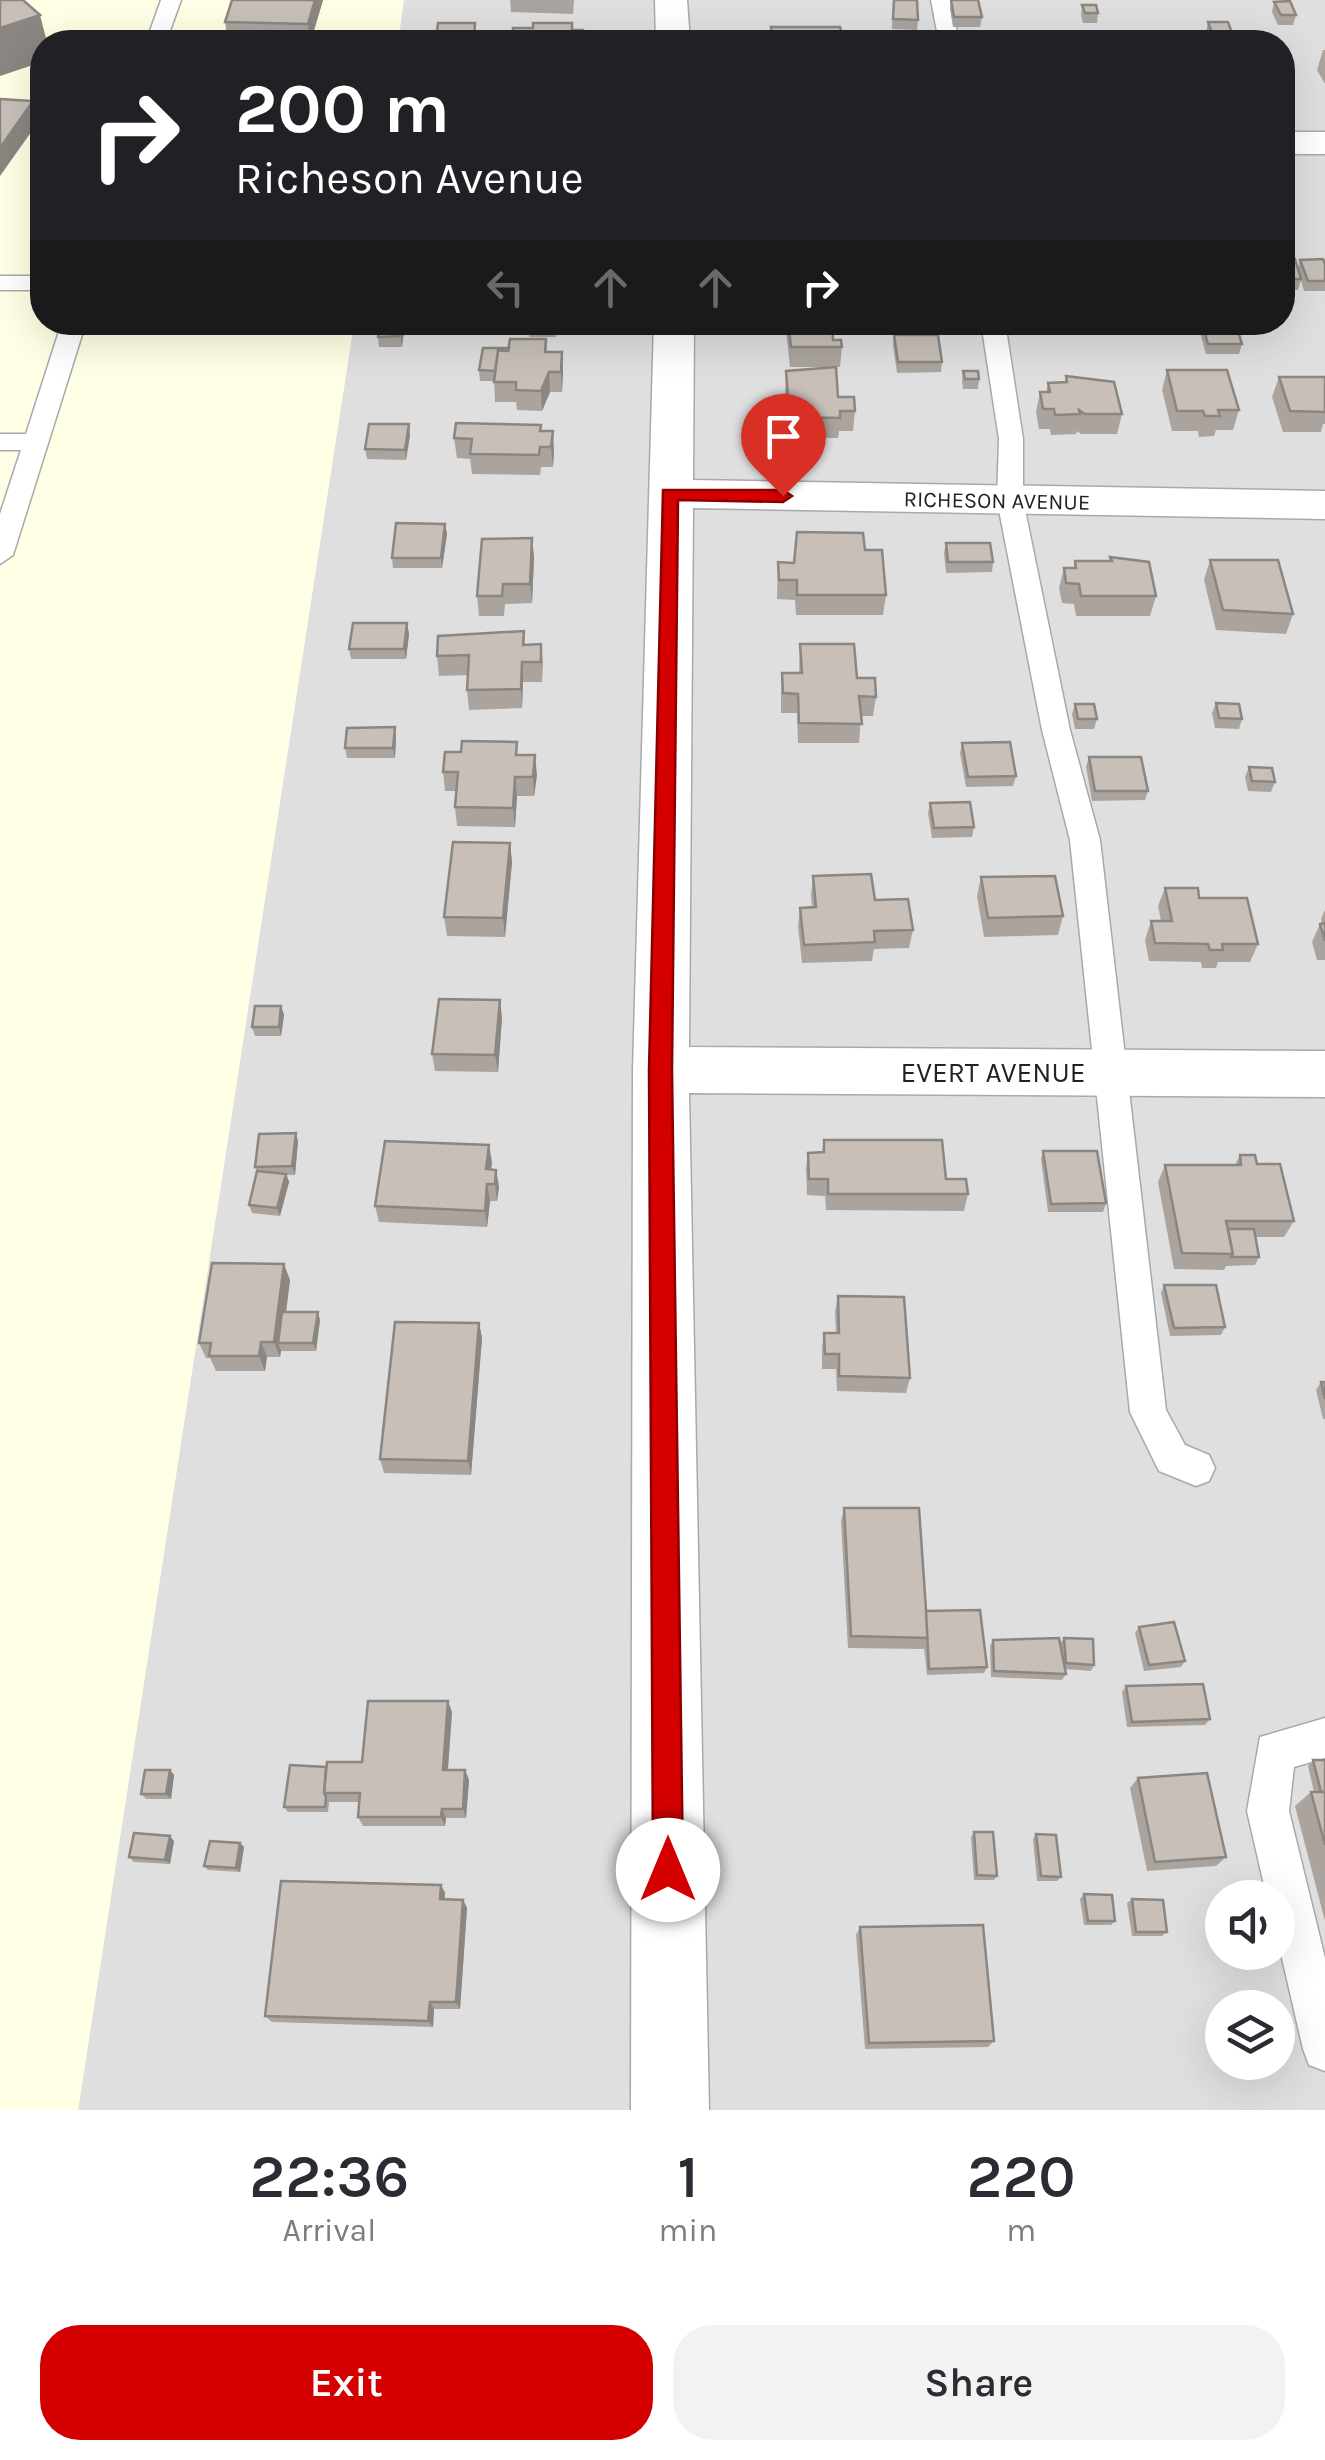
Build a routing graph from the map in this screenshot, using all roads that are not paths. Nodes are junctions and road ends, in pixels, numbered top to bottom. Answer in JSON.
{"nodes":[{"id":1,"x":171,"y":0,"type":"edge"},
{"id":2,"x":671,"y":0,"type":"edge"},
{"id":3,"x":941,"y":0,"type":"edge"},
{"id":4,"x":160,"y":30,"type":"edge"},
{"id":5,"x":672,"y":30,"type":"edge"},
{"id":6,"x":947,"y":30,"type":"edge"},
{"id":7,"x":1325,"y":143,"type":"edge"},
{"id":8,"x":1295,"y":144,"type":"edge"},
{"id":9,"x":0,"y":283,"type":"edge"},
{"id":10,"x":30,"y":283,"type":"edge"},
{"id":11,"x":70,"y":335,"type":"edge"},
{"id":12,"x":674,"y":335,"type":"edge"},
{"id":13,"x":995,"y":335,"type":"edge"},
{"id":14,"x":0,"y":442,"type":"edge"},
{"id":15,"x":37,"y":442,"type":"junction"},
{"id":16,"x":669,"y":494,"type":"junction"},
{"id":17,"x":1010,"y":500,"type":"junction"},
{"id":18,"x":1325,"y":505,"type":"edge"},
{"id":19,"x":0,"y":556,"type":"edge"},
{"id":20,"x":661,"y":1070,"type":"junction"},
{"id":21,"x":1112,"y":1073,"type":"junction"},
{"id":22,"x":1325,"y":1074,"type":"edge"},
{"id":23,"x":1196,"y":1468,"type":"dead end"},
{"id":24,"x":1325,"y":1738,"type":"edge"},
{"id":25,"x":1325,"y":2049,"type":"edge"},
{"id":26,"x":670,"y":2110,"type":"edge"}],
"edges":[{"from":1,"to":4,"type":"lane"},
{"from":2,"to":5,"type":"street"},
{"from":3,"to":6,"type":"lane"},
{"from":7,"to":8,"type":"street"},
{"from":9,"to":10,"type":"lane"},
{"from":11,"to":15,"type":"lane"},
{"from":12,"to":16,"type":"street"},
{"from":13,"to":17,"type":"lane"},
{"from":14,"to":15,"type":"lane"},
{"from":15,"to":19,"type":"lane"},
{"from":16,"to":17,"type":"street","name":"RICHESON AVENUE"},
{"from":16,"to":20,"type":"street"},
{"from":17,"to":18,"type":"street","name":"RICHESON AVENUE"},
{"from":17,"to":21,"type":"lane"},
{"from":20,"to":21,"type":"street","name":"EVERT AVENUE"},
{"from":20,"to":26,"type":"street"},
{"from":21,"to":22,"type":"street","name":"EVERT AVENUE"},
{"from":21,"to":23,"type":"lane"},
{"from":24,"to":25,"type":"lane"}]}
